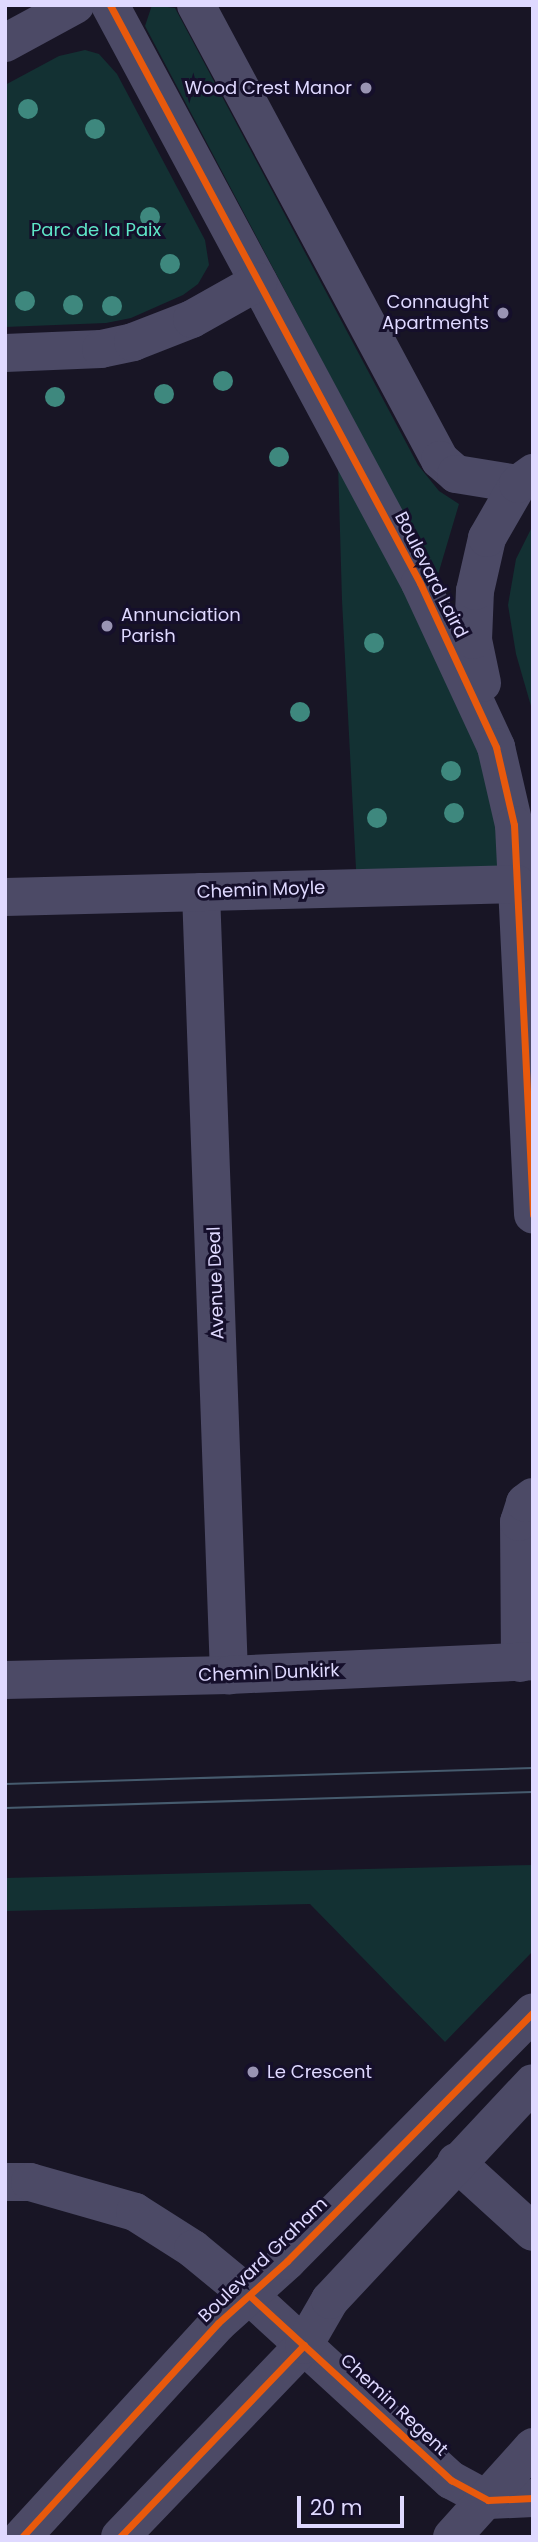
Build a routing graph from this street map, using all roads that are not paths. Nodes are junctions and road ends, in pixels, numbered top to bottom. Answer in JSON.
{"nodes":[{"id":1,"x":75,"y":5,"type":"edge"},
{"id":2,"x":110,"y":5,"type":"edge"},
{"id":3,"x":196,"y":5,"type":"edge"},
{"id":4,"x":5,"y":43,"type":"edge"},
{"id":5,"x":258,"y":282,"type":"junction"},
{"id":6,"x":5,"y":353,"type":"edge"},
{"id":7,"x":525,"y":478,"type":"edge"},
{"id":8,"x":496,"y":747,"type":"junction"},
{"id":9,"x":517,"y":884,"type":"junction"},
{"id":10,"x":201,"y":892,"type":"junction"},
{"id":11,"x":5,"y":897,"type":"edge"},
{"id":12,"x":533,"y":1215,"type":"edge"},
{"id":13,"x":533,"y":1497,"type":"edge"},
{"id":14,"x":527,"y":1662,"type":"edge"},
{"id":15,"x":229,"y":1675,"type":"junction"},
{"id":16,"x":5,"y":1681,"type":"edge"},
{"id":17,"x":533,"y":2012,"type":"edge"},
{"id":18,"x":533,"y":2083,"type":"edge"},
{"id":19,"x":456,"y":2162,"type":"junction"},
{"id":20,"x":5,"y":2182,"type":"edge"},
{"id":21,"x":533,"y":2232,"type":"edge"},
{"id":22,"x":250,"y":2296,"type":"junction"},
{"id":23,"x":304,"y":2346,"type":"junction"},
{"id":24,"x":533,"y":2447,"type":"edge"},
{"id":25,"x":533,"y":2498,"type":"edge"},
{"id":26,"x":488,"y":2500,"type":"junction"},
{"id":27,"x":22,"y":2537,"type":"edge"},
{"id":28,"x":120,"y":2537,"type":"edge"},
{"id":29,"x":452,"y":2537,"type":"edge"},
{"id":30,"x":489,"y":2537,"type":"edge"}],
"edges":[{"from":1,"to":4,"type":"street"},
{"from":2,"to":5,"type":"street","name":"Boulevard Laird"},
{"from":3,"to":7,"type":"street"},
{"from":5,"to":6,"type":"street"},
{"from":5,"to":8,"type":"street","name":"Boulevard Laird"},
{"from":7,"to":8,"type":"street"},
{"from":8,"to":9,"type":"street","name":"Boulevard Laird"},
{"from":9,"to":10,"type":"street","name":"Chemin Moyle"},
{"from":9,"to":12,"type":"street","name":"Boulevard Laird"},
{"from":10,"to":11,"type":"street","name":"Chemin Moyle"},
{"from":10,"to":15,"type":"street","name":"Avenue Deal"},
{"from":13,"to":14,"type":"street"},
{"from":14,"to":15,"type":"street","name":"Chemin Dunkirk"},
{"from":15,"to":16,"type":"street","name":"Chemin Dunkirk"},
{"from":17,"to":22,"type":"street","name":"Boulevard Graham"},
{"from":18,"to":19,"type":"street"},
{"from":19,"to":21,"type":"street"},
{"from":19,"to":23,"type":"street"},
{"from":20,"to":22,"type":"street","name":"Chemin Regent"},
{"from":22,"to":23,"type":"street","name":"Chemin Regent"},
{"from":22,"to":27,"type":"street","name":"Boulevard Graham"},
{"from":23,"to":26,"type":"street","name":"Chemin Regent"},
{"from":23,"to":28,"type":"street"},
{"from":24,"to":26,"type":"street"},
{"from":25,"to":26,"type":"street"},
{"from":26,"to":29,"type":"street"},
{"from":26,"to":30,"type":"street"}]}
